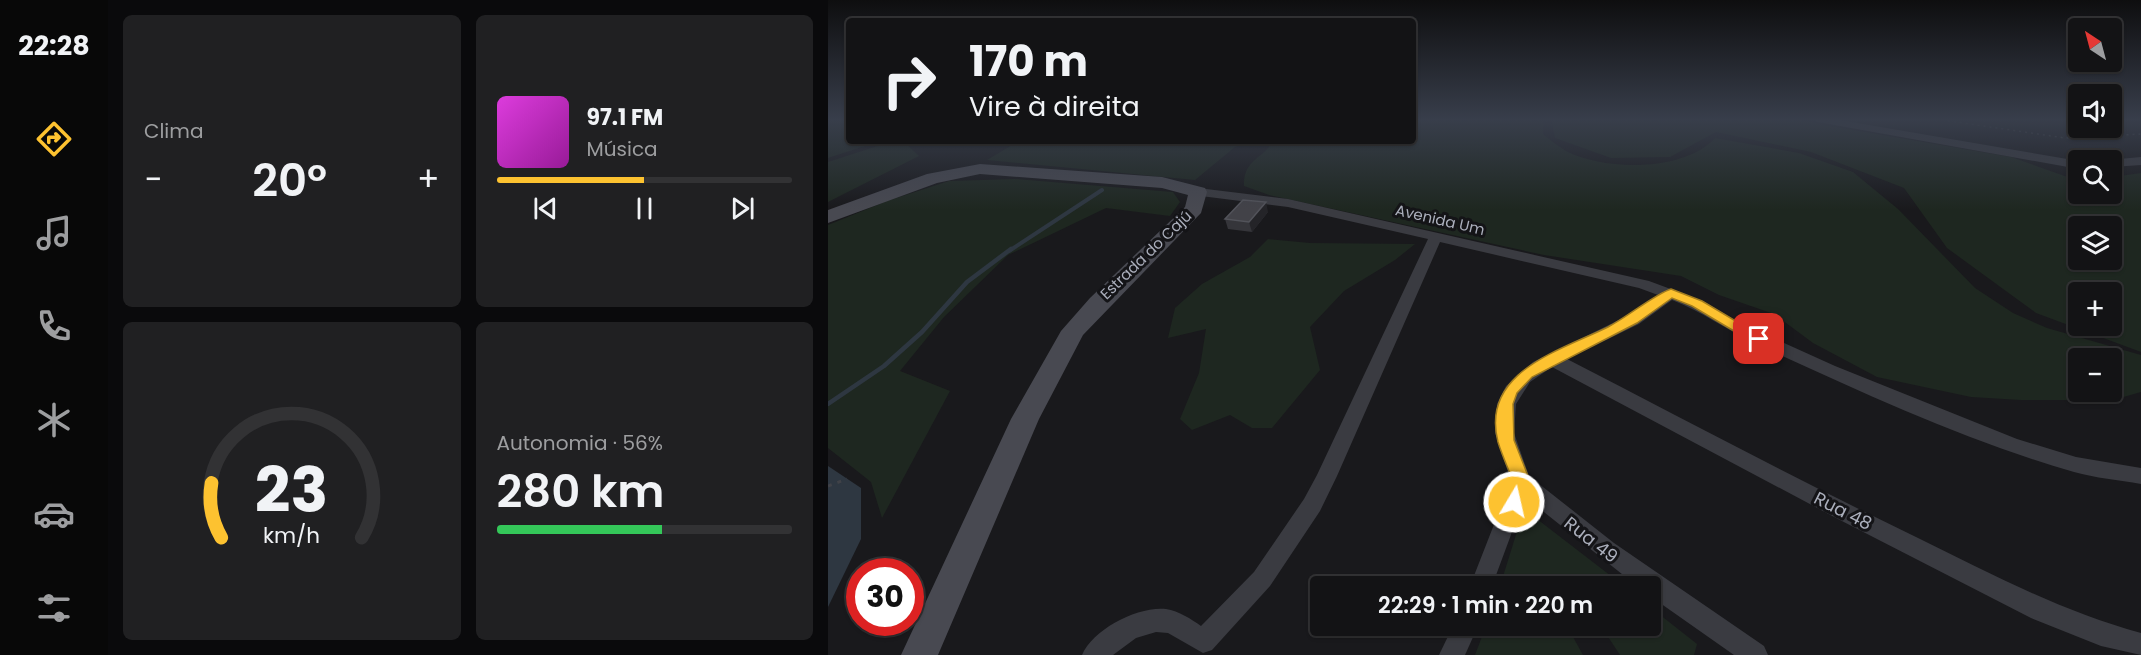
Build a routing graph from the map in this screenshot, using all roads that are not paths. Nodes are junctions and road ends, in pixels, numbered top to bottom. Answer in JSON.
{"nodes":[{"id":1,"x":1993,"y":150,"type":"edge"},
{"id":2,"x":2141,"y":160,"type":"edge"},
{"id":3,"x":2122,"y":162,"type":"edge"},
{"id":4,"x":2068,"y":163,"type":"edge"},
{"id":5,"x":1198,"y":192,"type":"junction"},
{"id":6,"x":828,"y":218,"type":"edge"},
{"id":7,"x":1436,"y":237,"type":"junction"},
{"id":8,"x":1671,"y":293,"type":"junction"},
{"id":9,"x":1552,"y":358,"type":"junction"},
{"id":10,"x":2141,"y":476,"type":"edge"},
{"id":11,"x":1521,"y":481,"type":"junction"},
{"id":12,"x":1485,"y":576,"type":"edge"},
{"id":13,"x":1461,"y":636,"type":"edge"},
{"id":14,"x":2141,"y":645,"type":"edge"},
{"id":15,"x":1748,"y":653,"type":"edge"},
{"id":16,"x":918,"y":655,"type":"edge"},
{"id":17,"x":1095,"y":655,"type":"edge"},
{"id":18,"x":1452,"y":655,"type":"edge"}],
"edges":[{"from":1,"to":4,"type":"street"},
{"from":2,"to":3,"type":"street"},
{"from":5,"to":6,"type":"main road","name":"Estrada do Cajú"},
{"from":5,"to":7,"type":"street","name":"Avenida Um"},
{"from":5,"to":16,"type":"main road","name":"Estrada do Cajú"},
{"from":7,"to":8,"type":"street","name":"Avenida Um"},
{"from":7,"to":17,"type":"street"},
{"from":8,"to":9,"type":"street"},
{"from":8,"to":10,"type":"street","name":"Avenida Um"},
{"from":9,"to":11,"type":"street"},
{"from":9,"to":14,"type":"street","name":"Rua 48"},
{"from":11,"to":12,"type":"street"},
{"from":11,"to":15,"type":"street","name":"Rua 49"},
{"from":13,"to":18,"type":"street"}]}
